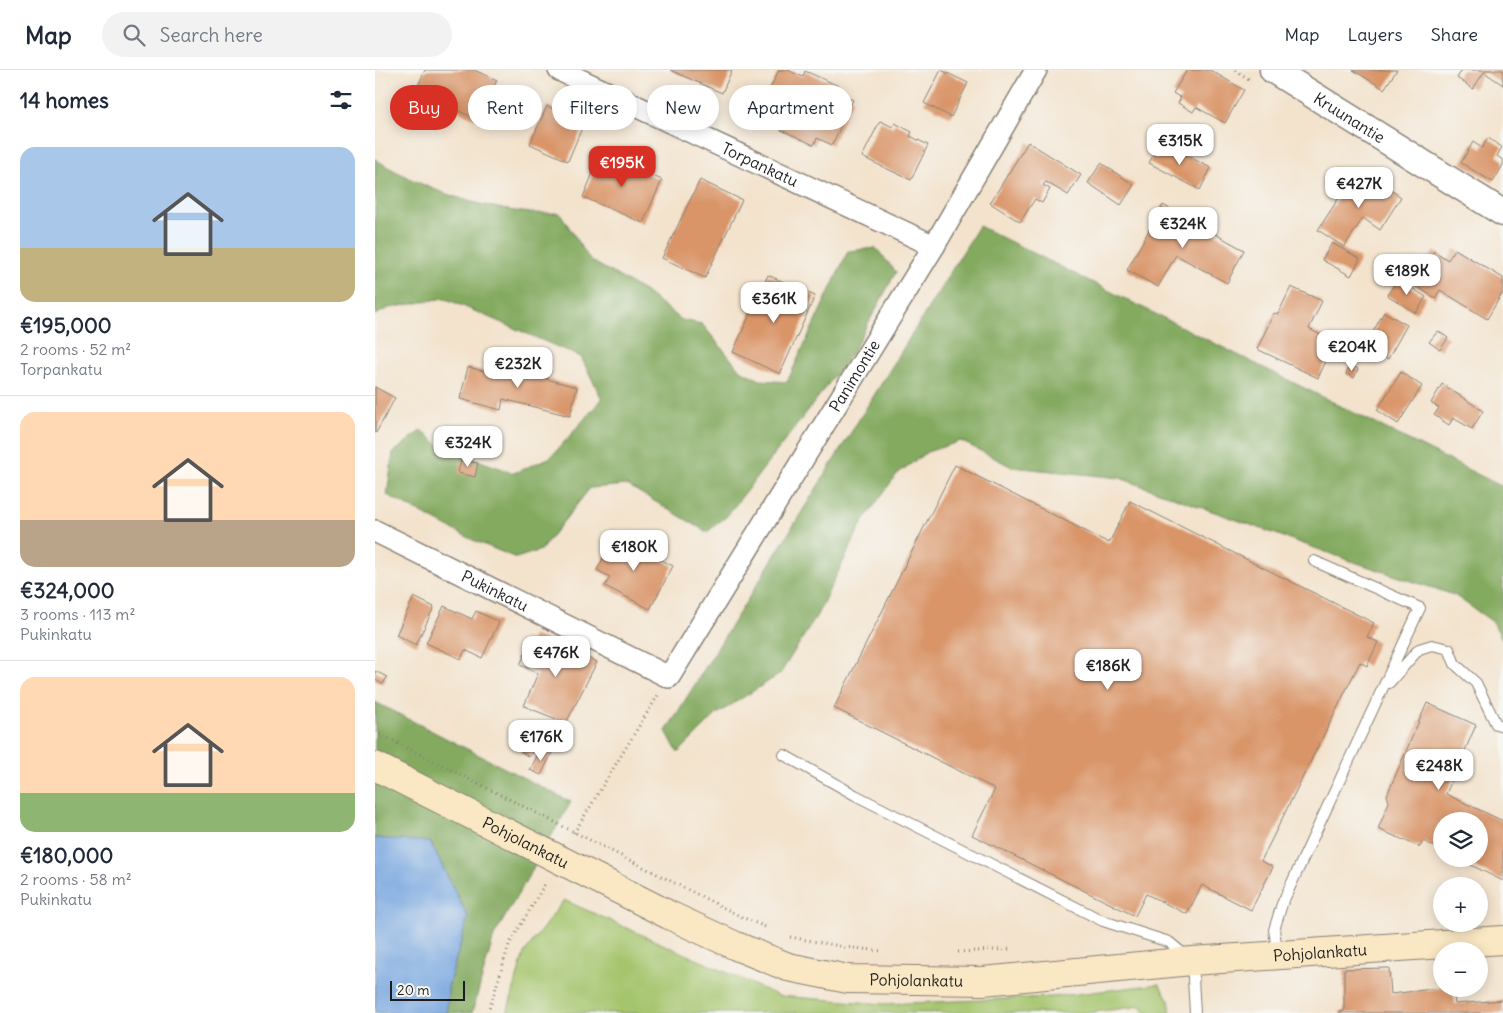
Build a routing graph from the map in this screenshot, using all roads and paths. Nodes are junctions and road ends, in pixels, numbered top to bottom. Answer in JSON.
{"nodes":[{"id":1,"x":559,"y":70,"type":"edge"},
{"id":2,"x":1037,"y":70,"type":"edge"},
{"id":3,"x":1273,"y":70,"type":"edge"},
{"id":4,"x":1503,"y":212,"type":"edge"},
{"id":5,"x":934,"y":246,"type":"junction"},
{"id":6,"x":375,"y":531,"type":"edge"},
{"id":7,"x":1314,"y":561,"type":"dead end"},
{"id":8,"x":669,"y":677,"type":"junction"},
{"id":9,"x":1381,"y":692,"type":"junction"},
{"id":10,"x":1503,"y":726,"type":"edge"},
{"id":11,"x":375,"y":732,"type":"edge"},
{"id":12,"x":785,"y":755,"type":"dead end"},
{"id":13,"x":375,"y":766,"type":"edge"},
{"id":14,"x":574,"y":833,"type":"junction"},
{"id":15,"x":559,"y":858,"type":"junction"},
{"id":16,"x":776,"y":931,"type":"dead end"},
{"id":17,"x":784,"y":935,"type":"dead end"},
{"id":18,"x":1503,"y":940,"type":"edge"},
{"id":19,"x":1022,"y":949,"type":"dead end"},
{"id":20,"x":884,"y":951,"type":"dead end"},
{"id":21,"x":953,"y":952,"type":"dead end"},
{"id":22,"x":1278,"y":955,"type":"junction"},
{"id":23,"x":1192,"y":961,"type":"junction"},
{"id":24,"x":488,"y":1013,"type":"edge"},
{"id":25,"x":1195,"y":1013,"type":"edge"}],
"edges":[{"from":1,"to":5,"type":"street","name":"Torpankatu"},
{"from":2,"to":5,"type":"street","name":"Panimontie"},
{"from":3,"to":4,"type":"street","name":"Kruunantie"},
{"from":5,"to":8,"type":"street","name":"Panimontie"},
{"from":6,"to":8,"type":"street","name":"Pukinkatu"},
{"from":7,"to":9,"type":"lane"},
{"from":8,"to":14,"type":"path"},
{"from":9,"to":10,"type":"lane"},
{"from":9,"to":22,"type":"lane"},
{"from":11,"to":14,"type":"path"},
{"from":12,"to":23,"type":"lane"},
{"from":13,"to":15,"type":"main road","name":"Pohjolankatu"},
{"from":14,"to":15,"type":"path"},
{"from":14,"to":16,"type":"path"},
{"from":15,"to":23,"type":"main road","name":"Pohjolankatu"},
{"from":15,"to":24,"type":"path"},
{"from":17,"to":20,"type":"path"},
{"from":18,"to":22,"type":"main road","name":"Pohjolankatu"},
{"from":19,"to":21,"type":"path"},
{"from":22,"to":23,"type":"main road","name":"Pohjolankatu"},
{"from":23,"to":25,"type":"lane"}]}
